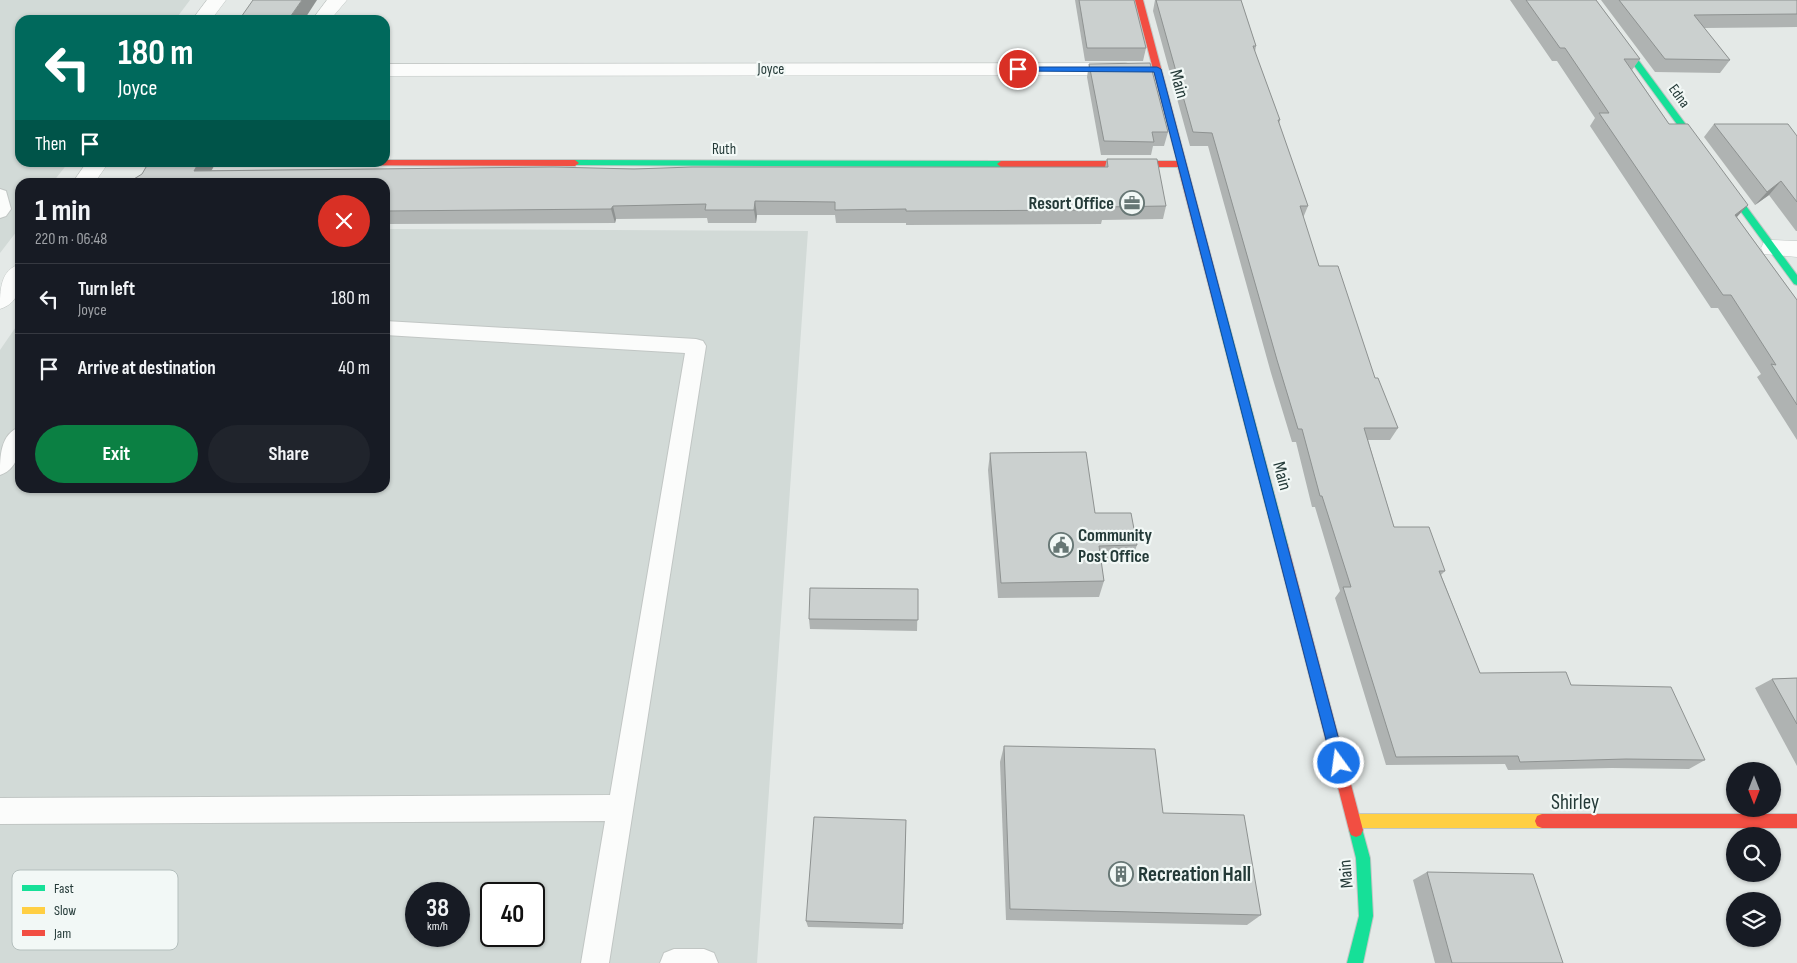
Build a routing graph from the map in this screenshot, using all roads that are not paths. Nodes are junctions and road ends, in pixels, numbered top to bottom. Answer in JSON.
{"nodes":[{"id":1,"x":217,"y":0,"type":"edge"},
{"id":2,"x":338,"y":0,"type":"edge"},
{"id":3,"x":1139,"y":0,"type":"edge"},
{"id":4,"x":1590,"y":0,"type":"edge"},
{"id":5,"x":206,"y":15,"type":"edge"},
{"id":6,"x":324,"y":15,"type":"edge"},
{"id":7,"x":1157,"y":69,"type":"junction"},
{"id":8,"x":390,"y":70,"type":"edge"},
{"id":9,"x":390,"y":162,"type":"edge"},
{"id":10,"x":1182,"y":164,"type":"junction"},
{"id":11,"x":95,"y":167,"type":"edge"},
{"id":12,"x":87,"y":178,"type":"edge"},
{"id":13,"x":0,"y":195,"type":"edge"},
{"id":14,"x":0,"y":212,"type":"edge"},
{"id":15,"x":1772,"y":248,"type":"junction"},
{"id":16,"x":1797,"y":248,"type":"edge"},
{"id":17,"x":15,"y":279,"type":"edge"},
{"id":18,"x":1797,"y":282,"type":"edge"},
{"id":19,"x":0,"y":300,"type":"edge"},
{"id":20,"x":390,"y":328,"type":"edge"},
{"id":21,"x":15,"y":443,"type":"edge"},
{"id":22,"x":0,"y":466,"type":"edge"},
{"id":23,"x":620,"y":808,"type":"junction"},
{"id":24,"x":0,"y":811,"type":"edge"},
{"id":25,"x":1354,"y":821,"type":"junction"},
{"id":26,"x":1797,"y":821,"type":"edge"},
{"id":27,"x":595,"y":963,"type":"edge"},
{"id":28,"x":674,"y":963,"type":"edge"},
{"id":29,"x":704,"y":963,"type":"edge"},
{"id":30,"x":1355,"y":963,"type":"edge"}],
"edges":[{"from":1,"to":5,"type":"street"},
{"from":2,"to":6,"type":"street"},
{"from":3,"to":7,"type":"street","name":"Main"},
{"from":4,"to":15,"type":"street","name":"Edna"},
{"from":7,"to":8,"type":"street","name":"Joyce"},
{"from":7,"to":10,"type":"street","name":"Main"},
{"from":9,"to":10,"type":"street","name":"Ruth"},
{"from":10,"to":25,"type":"street","name":"Main"},
{"from":11,"to":12,"type":"street"},
{"from":13,"to":14,"type":"lane"},
{"from":15,"to":16,"type":"street"},
{"from":15,"to":18,"type":"street","name":"Edna"},
{"from":17,"to":19,"type":"street"},
{"from":20,"to":23,"type":"lane"},
{"from":21,"to":22,"type":"lane"},
{"from":23,"to":24,"type":"lane"},
{"from":23,"to":27,"type":"lane"},
{"from":25,"to":26,"type":"street","name":"Shirley"},
{"from":25,"to":30,"type":"street","name":"Main"},
{"from":28,"to":29,"type":"lane"}]}
